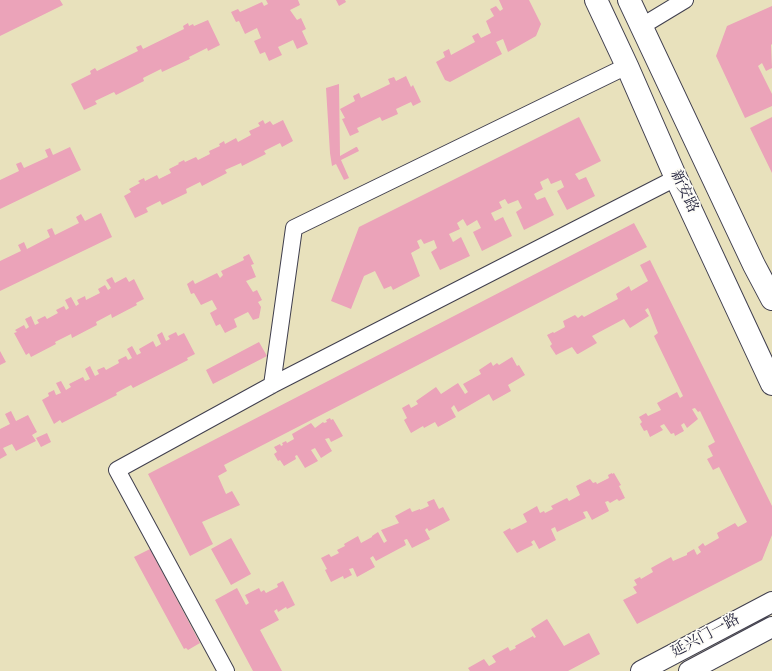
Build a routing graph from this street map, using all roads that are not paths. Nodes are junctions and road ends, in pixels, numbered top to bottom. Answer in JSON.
{"nodes":[{"id":1,"x":596,"y":0,"type":"edge"},
{"id":2,"x":629,"y":0,"type":"edge"},
{"id":3,"x":685,"y":0,"type":"edge"},
{"id":4,"x":642,"y":26,"type":"junction"},
{"id":5,"x":627,"y":66,"type":"junction"},
{"id":6,"x":676,"y":178,"type":"junction"},
{"id":7,"x":772,"y":299,"type":"edge"},
{"id":8,"x":772,"y":384,"type":"edge"},
{"id":9,"x":272,"y":385,"type":"junction"},
{"id":10,"x":772,"y":602,"type":"edge"},
{"id":11,"x":772,"y":627,"type":"edge"},
{"id":12,"x":226,"y":671,"type":"edge"},
{"id":13,"x":641,"y":671,"type":"edge"},
{"id":14,"x":689,"y":671,"type":"edge"}],
"edges":[{"from":1,"to":5,"type":"main road","name":"新安路"},
{"from":2,"to":4,"type":"main road"},
{"from":3,"to":4,"type":"street"},
{"from":4,"to":7,"type":"main road"},
{"from":5,"to":6,"type":"main road","name":"新安路"},
{"from":5,"to":9,"type":"street"},
{"from":6,"to":8,"type":"main road","name":"新安路"},
{"from":6,"to":9,"type":"street"},
{"from":9,"to":12,"type":"street"},
{"from":10,"to":13,"type":"street","name":"延兴门一路"},
{"from":11,"to":14,"type":"street","name":"延兴门一路"}]}
